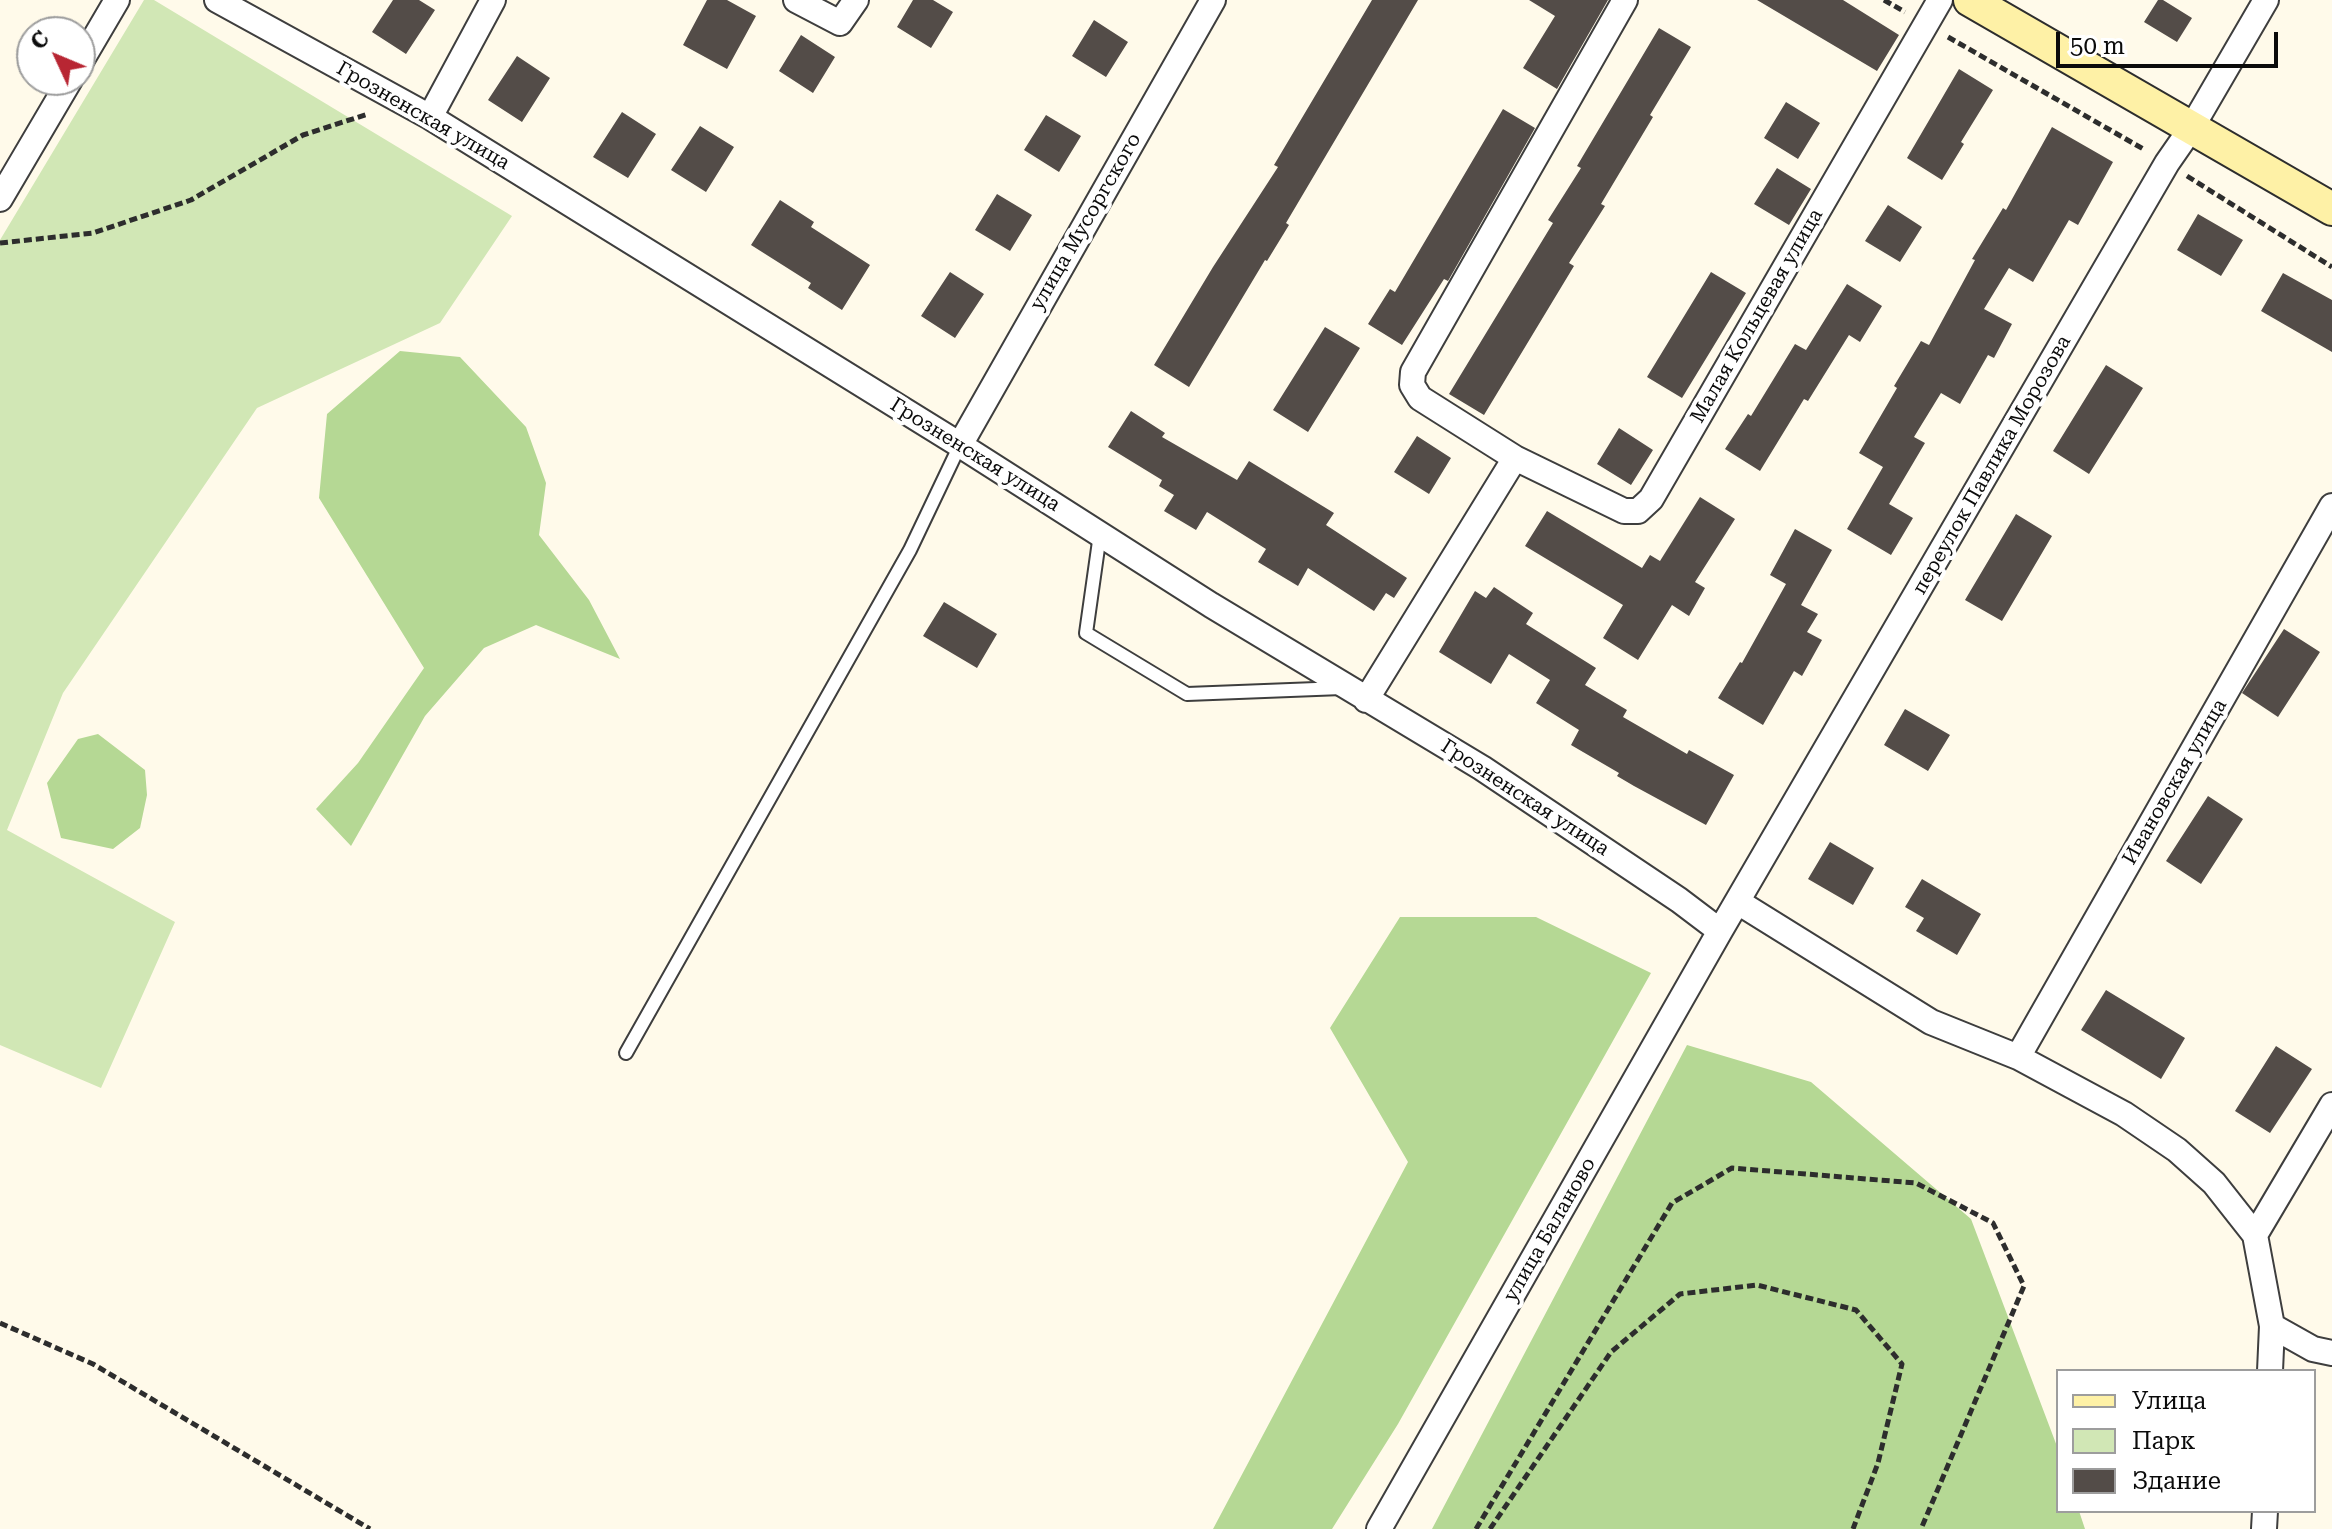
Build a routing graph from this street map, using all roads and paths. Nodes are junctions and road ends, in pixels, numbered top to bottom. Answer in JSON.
{"nodes":[{"id":1,"x":117,"y":0,"type":"edge"},
{"id":2,"x":217,"y":0,"type":"edge"},
{"id":3,"x":493,"y":0,"type":"edge"},
{"id":4,"x":796,"y":0,"type":"edge"},
{"id":5,"x":856,"y":0,"type":"edge"},
{"id":6,"x":1213,"y":0,"type":"edge"},
{"id":7,"x":1625,"y":0,"type":"edge"},
{"id":8,"x":1884,"y":0,"type":"edge"},
{"id":9,"x":1940,"y":0,"type":"edge"},
{"id":10,"x":1970,"y":0,"type":"edge"},
{"id":11,"x":2266,"y":0,"type":"edge"},
{"id":12,"x":1927,"y":25,"type":"junction"},
{"id":13,"x":96,"y":36,"type":"edge"},
{"id":14,"x":61,"y":96,"type":"edge"},
{"id":15,"x":402,"y":102,"type":"junction"},
{"id":16,"x":430,"y":117,"type":"junction"},
{"id":17,"x":2192,"y":127,"type":"junction"},
{"id":18,"x":2167,"y":163,"type":"junction"},
{"id":19,"x":0,"y":199,"type":"edge"},
{"id":20,"x":2332,"y":209,"type":"edge"},
{"id":21,"x":0,"y":243,"type":"edge"},
{"id":22,"x":2332,"y":267,"type":"edge"},
{"id":23,"x":960,"y":445,"type":"junction"},
{"id":24,"x":1515,"y":458,"type":"junction"},
{"id":25,"x":2332,"y":506,"type":"edge"},
{"id":26,"x":1100,"y":534,"type":"junction"},
{"id":27,"x":1355,"y":694,"type":"junction"},
{"id":28,"x":1738,"y":902,"type":"junction"},
{"id":29,"x":1720,"y":931,"type":"junction"},
{"id":30,"x":626,"y":1053,"type":"dead end"},
{"id":31,"x":2018,"y":1057,"type":"junction"},
{"id":32,"x":2332,"y":1105,"type":"edge"},
{"id":33,"x":2255,"y":1235,"type":"junction"},
{"id":34,"x":0,"y":1323,"type":"edge"},
{"id":35,"x":2272,"y":1326,"type":"junction"},
{"id":36,"x":2332,"y":1353,"type":"edge"},
{"id":37,"x":2270,"y":1369,"type":"edge"},
{"id":38,"x":370,"y":1529,"type":"edge"},
{"id":39,"x":1379,"y":1529,"type":"edge"},
{"id":40,"x":1476,"y":1529,"type":"edge"},
{"id":41,"x":1490,"y":1529,"type":"edge"},
{"id":42,"x":1853,"y":1529,"type":"edge"},
{"id":43,"x":1921,"y":1529,"type":"edge"}],
"edges":[{"from":1,"to":13,"type":"street"},
{"from":2,"to":15,"type":"street","name":"Грозненская улица"},
{"from":3,"to":16,"type":"street"},
{"from":4,"to":5,"type":"street"},
{"from":6,"to":23,"type":"street","name":"улица Мусоргского"},
{"from":7,"to":24,"type":"street","name":"Малая Кольцевая улица"},
{"from":8,"to":12,"type":"path"},
{"from":9,"to":12,"type":"street","name":"Малая Кольцевая улица"},
{"from":10,"to":17,"type":"main road"},
{"from":11,"to":17,"type":"street","name":"переулок Павлика Морозова"},
{"from":12,"to":18,"type":"path"},
{"from":12,"to":24,"type":"street","name":"Малая Кольцевая улица"},
{"from":14,"to":19,"type":"street"},
{"from":15,"to":16,"type":"street","name":"Грозненская улица"},
{"from":15,"to":21,"type":"path"},
{"from":16,"to":23,"type":"street","name":"Грозненская улица"},
{"from":17,"to":18,"type":"street","name":"переулок Павлика Морозова"},
{"from":17,"to":20,"type":"main road"},
{"from":18,"to":22,"type":"path"},
{"from":18,"to":28,"type":"street","name":"переулок Павлика Морозова"},
{"from":23,"to":26,"type":"street","name":"Грозненская улица"},
{"from":23,"to":30,"type":"lane"},
{"from":24,"to":27,"type":"street"},
{"from":25,"to":31,"type":"street","name":"Ивановская улица"},
{"from":26,"to":27,"type":"street","name":"Грозненская улица"},
{"from":26,"to":27,"type":"lane"},
{"from":27,"to":29,"type":"street","name":"Грозненская улица"},
{"from":28,"to":29,"type":"street","name":"переулок Павлика Морозова"},
{"from":28,"to":31,"type":"street"},
{"from":29,"to":39,"type":"street","name":"улица Баланово"},
{"from":31,"to":33,"type":"street"},
{"from":32,"to":33,"type":"street"},
{"from":33,"to":35,"type":"street"},
{"from":34,"to":38,"type":"path"},
{"from":35,"to":36,"type":"street"},
{"from":35,"to":37,"type":"street"},
{"from":40,"to":43,"type":"path"},
{"from":41,"to":42,"type":"path"}]}
